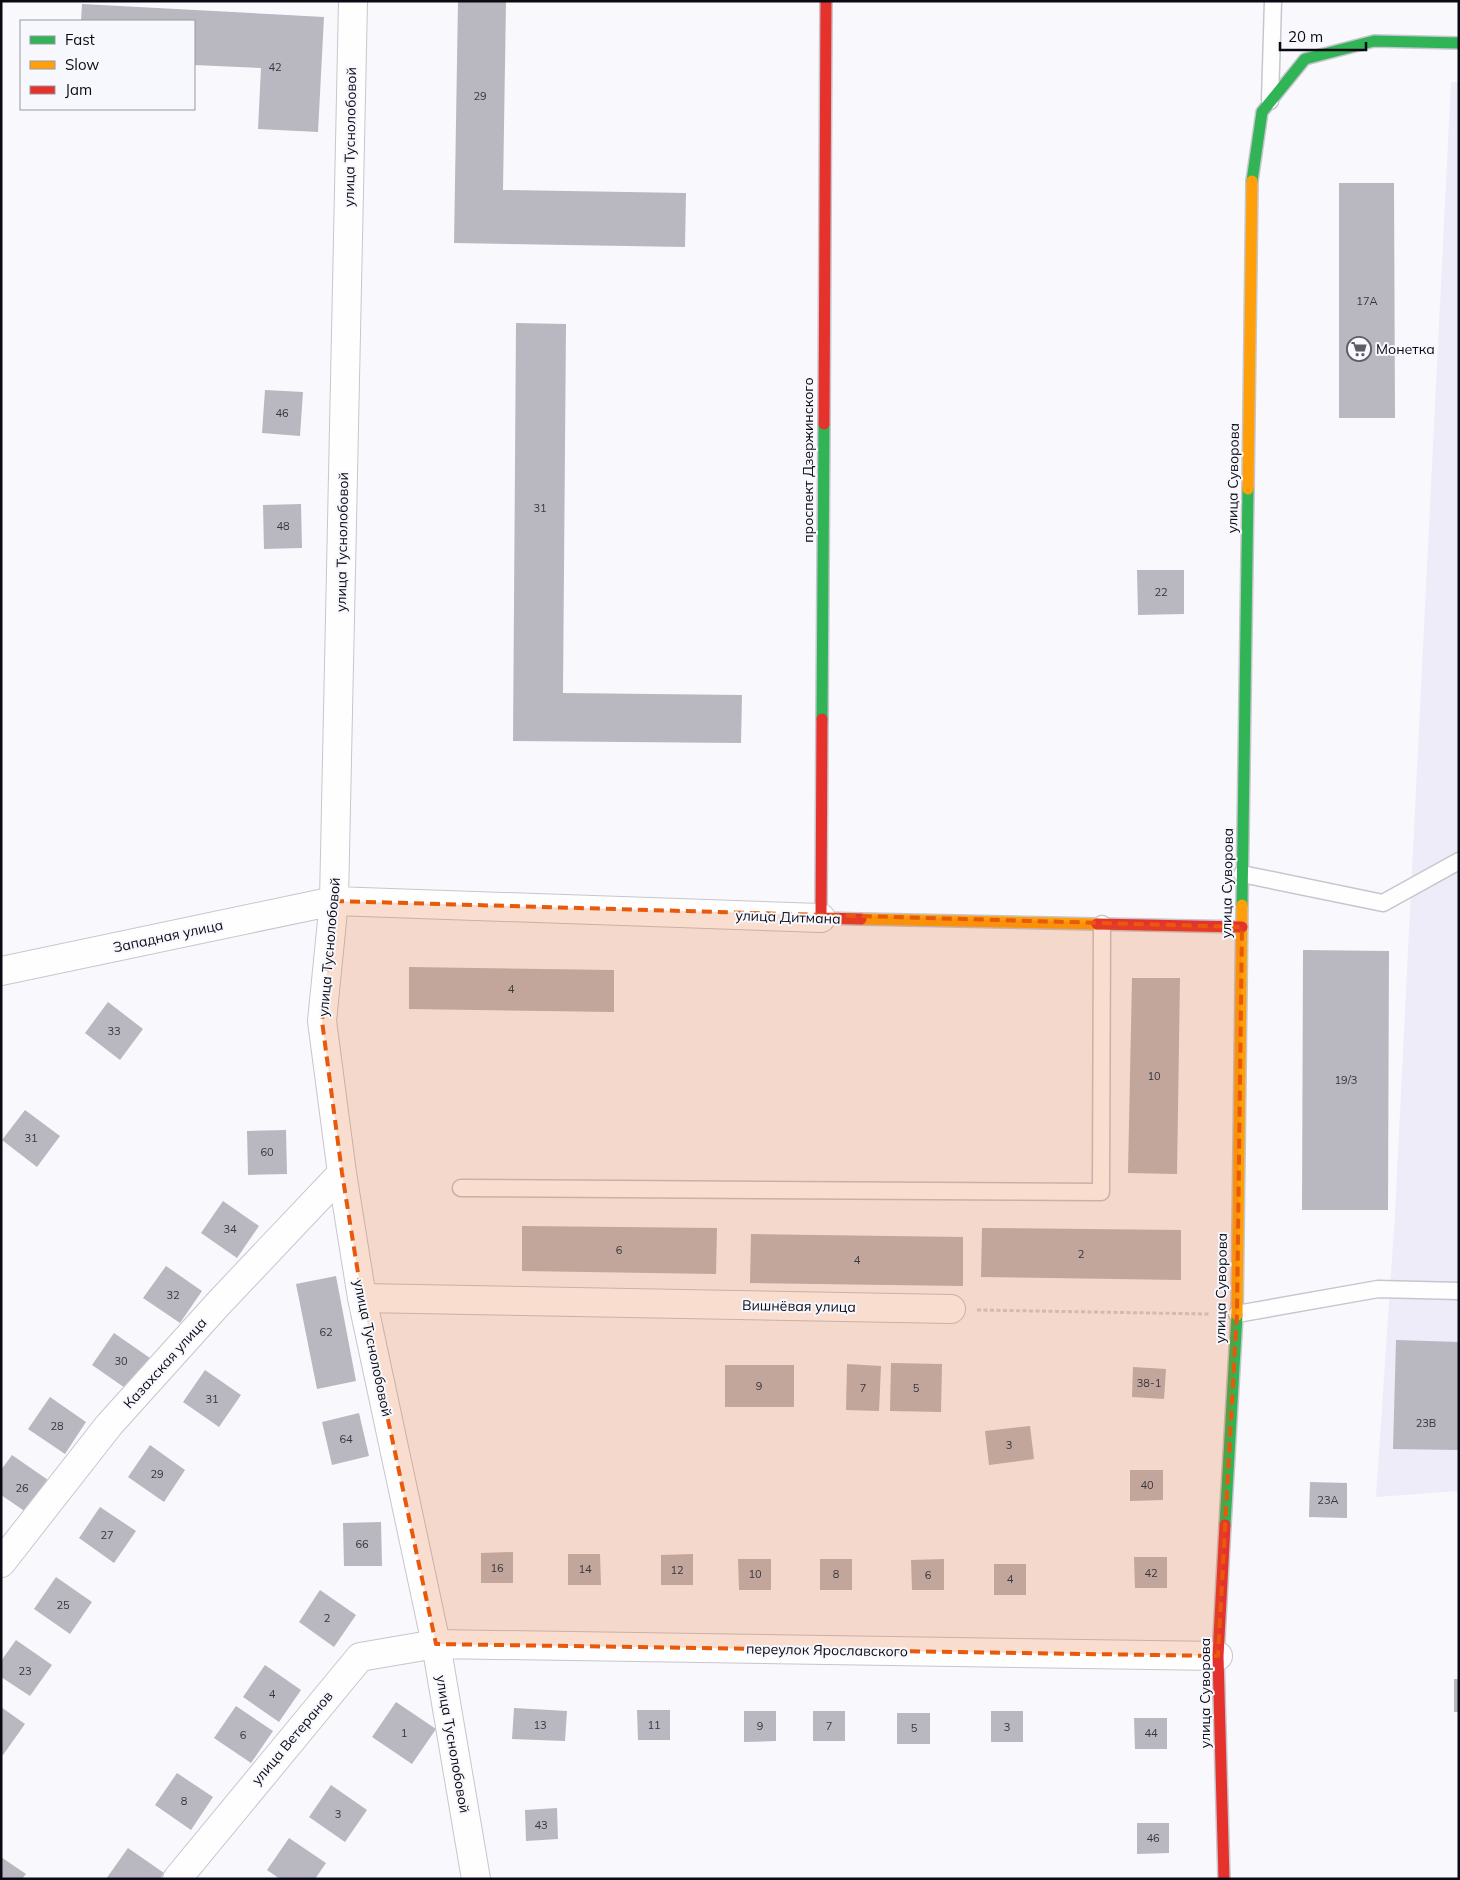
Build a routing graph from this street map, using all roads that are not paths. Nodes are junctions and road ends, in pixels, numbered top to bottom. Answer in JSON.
{"nodes":[{"id":1,"x":353,"y":1,"type":"edge"},
{"id":2,"x":826,"y":1,"type":"edge"},
{"id":3,"x":1273,"y":1,"type":"edge"},
{"id":4,"x":1459,"y":43,"type":"edge"},
{"id":5,"x":1270,"y":102,"type":"junction"},
{"id":6,"x":1459,"y":861,"type":"edge"},
{"id":7,"x":1242,"y":874,"type":"junction"},
{"id":8,"x":334,"y":901,"type":"junction"},
{"id":9,"x":821,"y":918,"type":"junction"},
{"id":10,"x":1102,"y":924,"type":"junction"},
{"id":11,"x":1242,"y":927,"type":"junction"},
{"id":12,"x":1,"y":971,"type":"edge"},
{"id":13,"x":342,"y":1174,"type":"junction"},
{"id":14,"x":462,"y":1188,"type":"dead end"},
{"id":15,"x":1459,"y":1291,"type":"edge"},
{"id":16,"x":362,"y":1298,"type":"junction"},
{"id":17,"x":952,"y":1309,"type":"road end"},
{"id":18,"x":1237,"y":1314,"type":"junction"},
{"id":19,"x":1,"y":1563,"type":"edge"},
{"id":20,"x":436,"y":1644,"type":"junction"},
{"id":21,"x":1218,"y":1656,"type":"junction"},
{"id":22,"x":176,"y":1879,"type":"edge"},
{"id":23,"x":476,"y":1879,"type":"edge"},
{"id":24,"x":1224,"y":1879,"type":"edge"}],
"edges":[{"from":1,"to":8,"type":"street","name":"улица Туснолобовой"},
{"from":2,"to":9,"type":"main road","name":"проспект Дзержинского"},
{"from":3,"to":5,"type":"lane"},
{"from":4,"to":5,"type":"main road","name":"улица Суворова"},
{"from":5,"to":7,"type":"main road","name":"улица Суворова"},
{"from":6,"to":7,"type":"lane"},
{"from":7,"to":11,"type":"main road","name":"улица Суворова"},
{"from":8,"to":9,"type":"street","name":"улица Дитмана"},
{"from":8,"to":12,"type":"street","name":"Западная улица"},
{"from":8,"to":13,"type":"street","name":"улица Туснолобовой"},
{"from":9,"to":10,"type":"main road","name":"улица Дитмана"},
{"from":10,"to":11,"type":"main road","name":"улица Дитмана"},
{"from":10,"to":14,"type":"lane"},
{"from":11,"to":18,"type":"main road","name":"улица Суворова"},
{"from":13,"to":16,"type":"street","name":"улица Туснолобовой"},
{"from":13,"to":19,"type":"street","name":"Казахская улица"},
{"from":15,"to":18,"type":"lane"},
{"from":16,"to":17,"type":"street","name":"Вишнёвая улица"},
{"from":16,"to":20,"type":"street","name":"улица Туснолобовой"},
{"from":18,"to":21,"type":"main road","name":"улица Суворова"},
{"from":20,"to":21,"type":"street","name":"переулок Ярославского"},
{"from":20,"to":22,"type":"street","name":"улица Ветеранов"},
{"from":20,"to":23,"type":"street","name":"улица Туснолобовой"},
{"from":21,"to":24,"type":"main road","name":"улица Суворова"}]}
